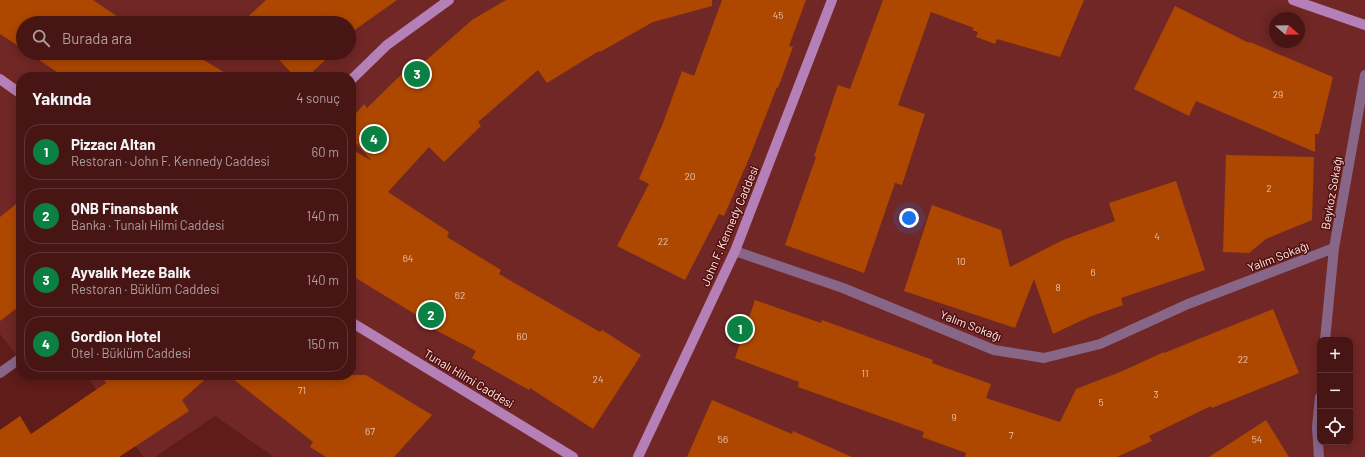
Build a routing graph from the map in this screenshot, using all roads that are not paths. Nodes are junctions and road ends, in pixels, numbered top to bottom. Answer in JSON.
{"nodes":[{"id":1,"x":449,"y":0,"type":"edge"},
{"id":2,"x":832,"y":0,"type":"edge"},
{"id":3,"x":1293,"y":0,"type":"edge"},
{"id":4,"x":1365,"y":25,"type":"edge"},
{"id":5,"x":356,"y":75,"type":"edge"},
{"id":6,"x":1365,"y":75,"type":"edge"},
{"id":7,"x":0,"y":79,"type":"edge"},
{"id":8,"x":16,"y":90,"type":"edge"},
{"id":9,"x":1334,"y":248,"type":"junction"},
{"id":10,"x":735,"y":252,"type":"junction"},
{"id":11,"x":356,"y":325,"type":"edge"},
{"id":12,"x":1325,"y":337,"type":"edge"},
{"id":13,"x":16,"y":362,"type":"edge"},
{"id":14,"x":0,"y":373,"type":"edge"},
{"id":15,"x":1319,"y":409,"type":"edge"},
{"id":16,"x":573,"y":457,"type":"edge"},
{"id":17,"x":638,"y":457,"type":"edge"},
{"id":18,"x":1319,"y":457,"type":"edge"}],
"edges":[{"from":1,"to":5,"type":"main road"},
{"from":2,"to":10,"type":"main road","name":"John F. Kennedy Caddesi"},
{"from":3,"to":4,"type":"main road"},
{"from":6,"to":9,"type":"street","name":"Beykoz Sokağı"},
{"from":7,"to":8,"type":"main road"},
{"from":9,"to":10,"type":"street","name":"Yalım Sokağı"},
{"from":9,"to":12,"type":"street","name":"Beykoz Sokağı"},
{"from":10,"to":17,"type":"main road","name":"John F. Kennedy Caddesi"},
{"from":11,"to":16,"type":"main road","name":"Tunalı Hilmi Caddesi"},
{"from":13,"to":14,"type":"street"},
{"from":15,"to":18,"type":"street"}]}
